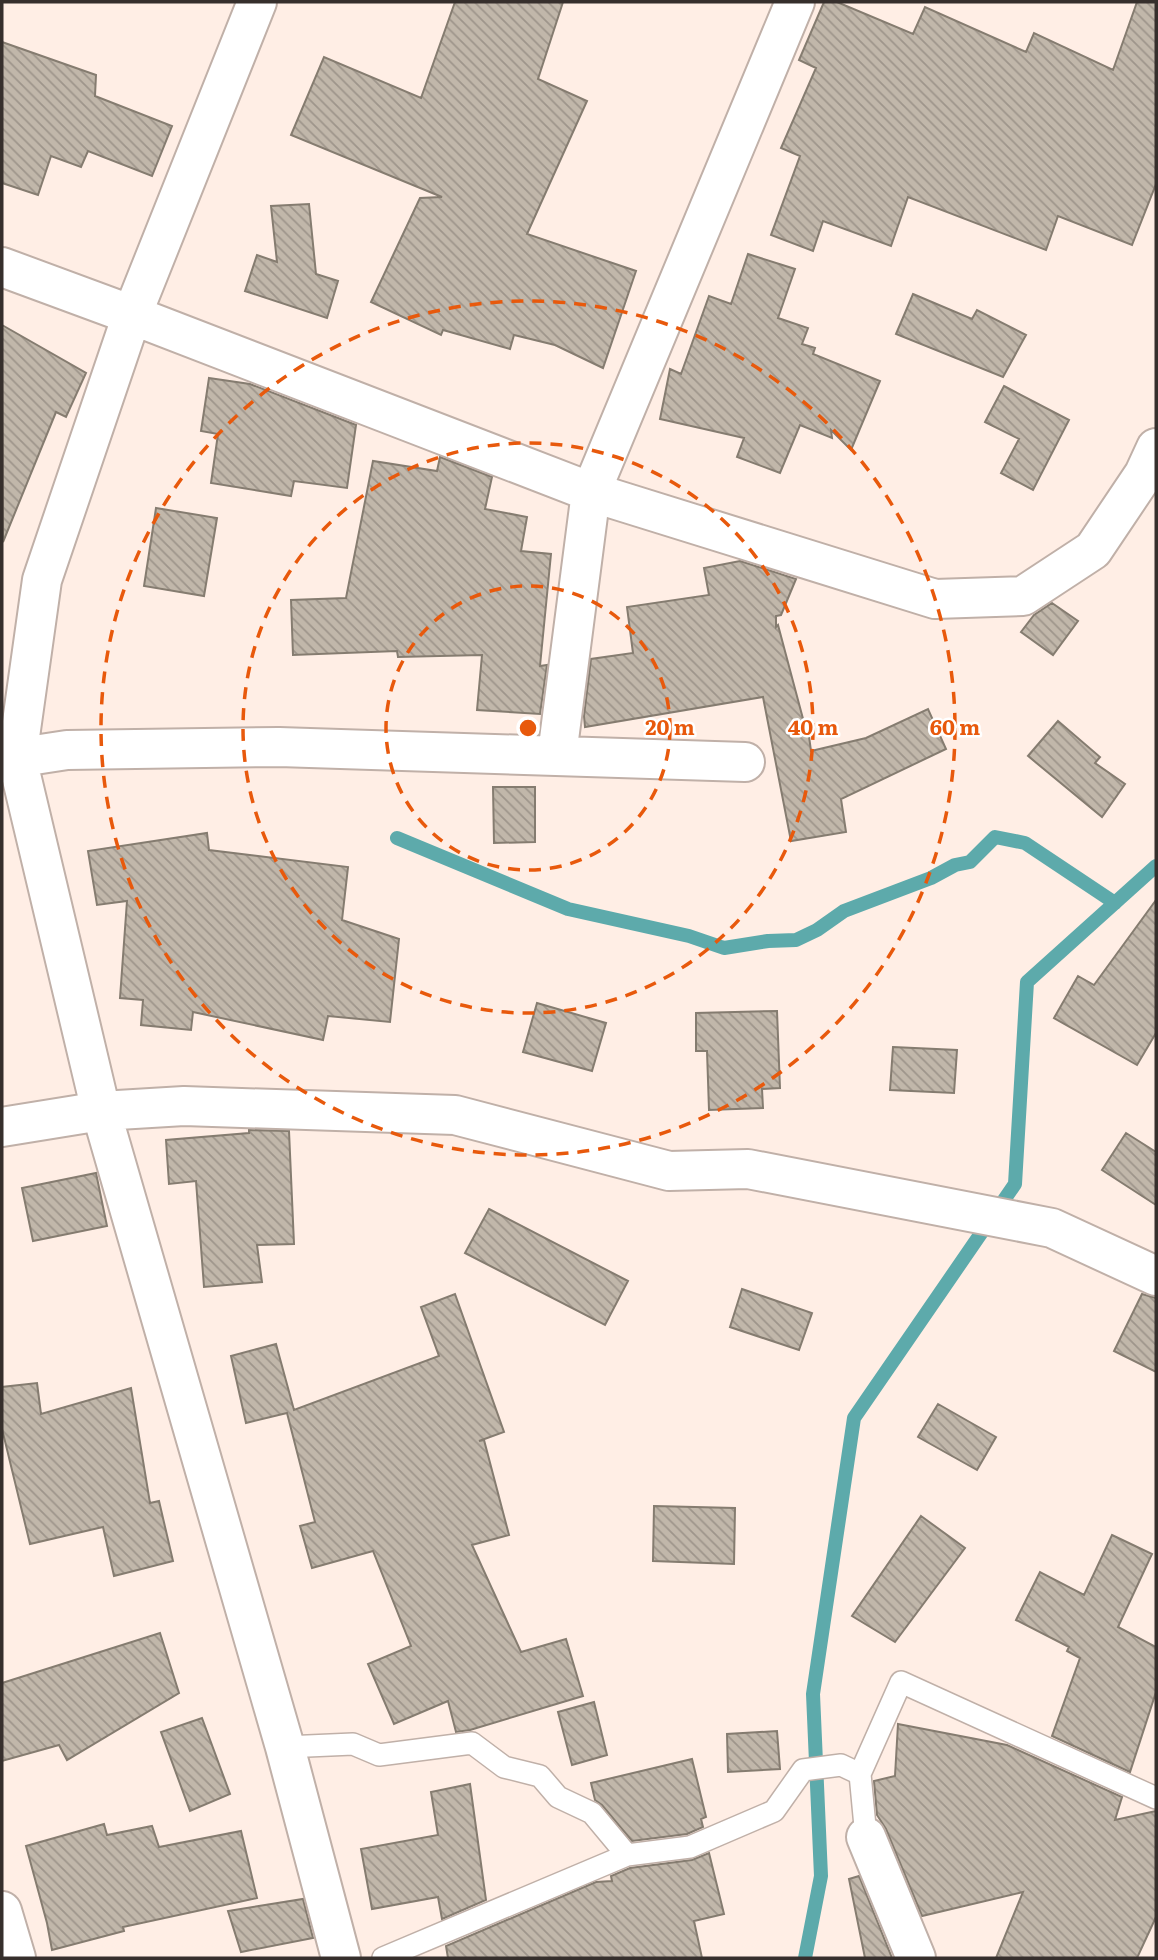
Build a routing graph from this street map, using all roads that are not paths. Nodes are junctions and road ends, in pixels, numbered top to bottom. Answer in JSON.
{"nodes":[{"id":1,"x":257,"y":2,"type":"edge"},
{"id":2,"x":795,"y":2,"type":"edge"},
{"id":3,"x":2,"y":267,"type":"edge"},
{"id":4,"x":132,"y":314,"type":"junction"},
{"id":5,"x":1156,"y":448,"type":"edge"},
{"id":6,"x":591,"y":492,"type":"junction"},
{"id":7,"x":557,"y":755,"type":"junction"},
{"id":8,"x":9,"y":759,"type":"edge"},
{"id":9,"x":745,"y":762,"type":"dead end"},
{"id":10,"x":101,"y":1111,"type":"junction"},
{"id":11,"x":2,"y":1127,"type":"edge"},
{"id":12,"x":1156,"y":1276,"type":"edge"},
{"id":13,"x":285,"y":1747,"type":"junction"},
{"id":14,"x":860,"y":1774,"type":"junction"},
{"id":15,"x":1156,"y":1798,"type":"edge"},
{"id":16,"x":866,"y":1837,"type":"joint"},
{"id":17,"x":627,"y":1855,"type":"junction"},
{"id":18,"x":2,"y":1911,"type":"edge"},
{"id":19,"x":16,"y":1958,"type":"edge"},
{"id":20,"x":341,"y":1958,"type":"edge"},
{"id":21,"x":383,"y":1958,"type":"edge"},
{"id":22,"x":916,"y":1958,"type":"edge"}],
"edges":[{"from":1,"to":4,"type":"street"},
{"from":2,"to":6,"type":"street"},
{"from":3,"to":4,"type":"street"},
{"from":4,"to":6,"type":"street"},
{"from":4,"to":8,"type":"street"},
{"from":5,"to":6,"type":"street"},
{"from":6,"to":7,"type":"street"},
{"from":7,"to":8,"type":"street"},
{"from":7,"to":9,"type":"street"},
{"from":8,"to":10,"type":"street"},
{"from":10,"to":11,"type":"street"},
{"from":10,"to":12,"type":"street"},
{"from":10,"to":13,"type":"street"},
{"from":13,"to":17,"type":"lane"},
{"from":13,"to":20,"type":"street"},
{"from":14,"to":15,"type":"lane"},
{"from":14,"to":16,"type":"lane"},
{"from":14,"to":17,"type":"lane"},
{"from":16,"to":22,"type":"street"},
{"from":17,"to":21,"type":"lane"},
{"from":18,"to":19,"type":"street"}]}
